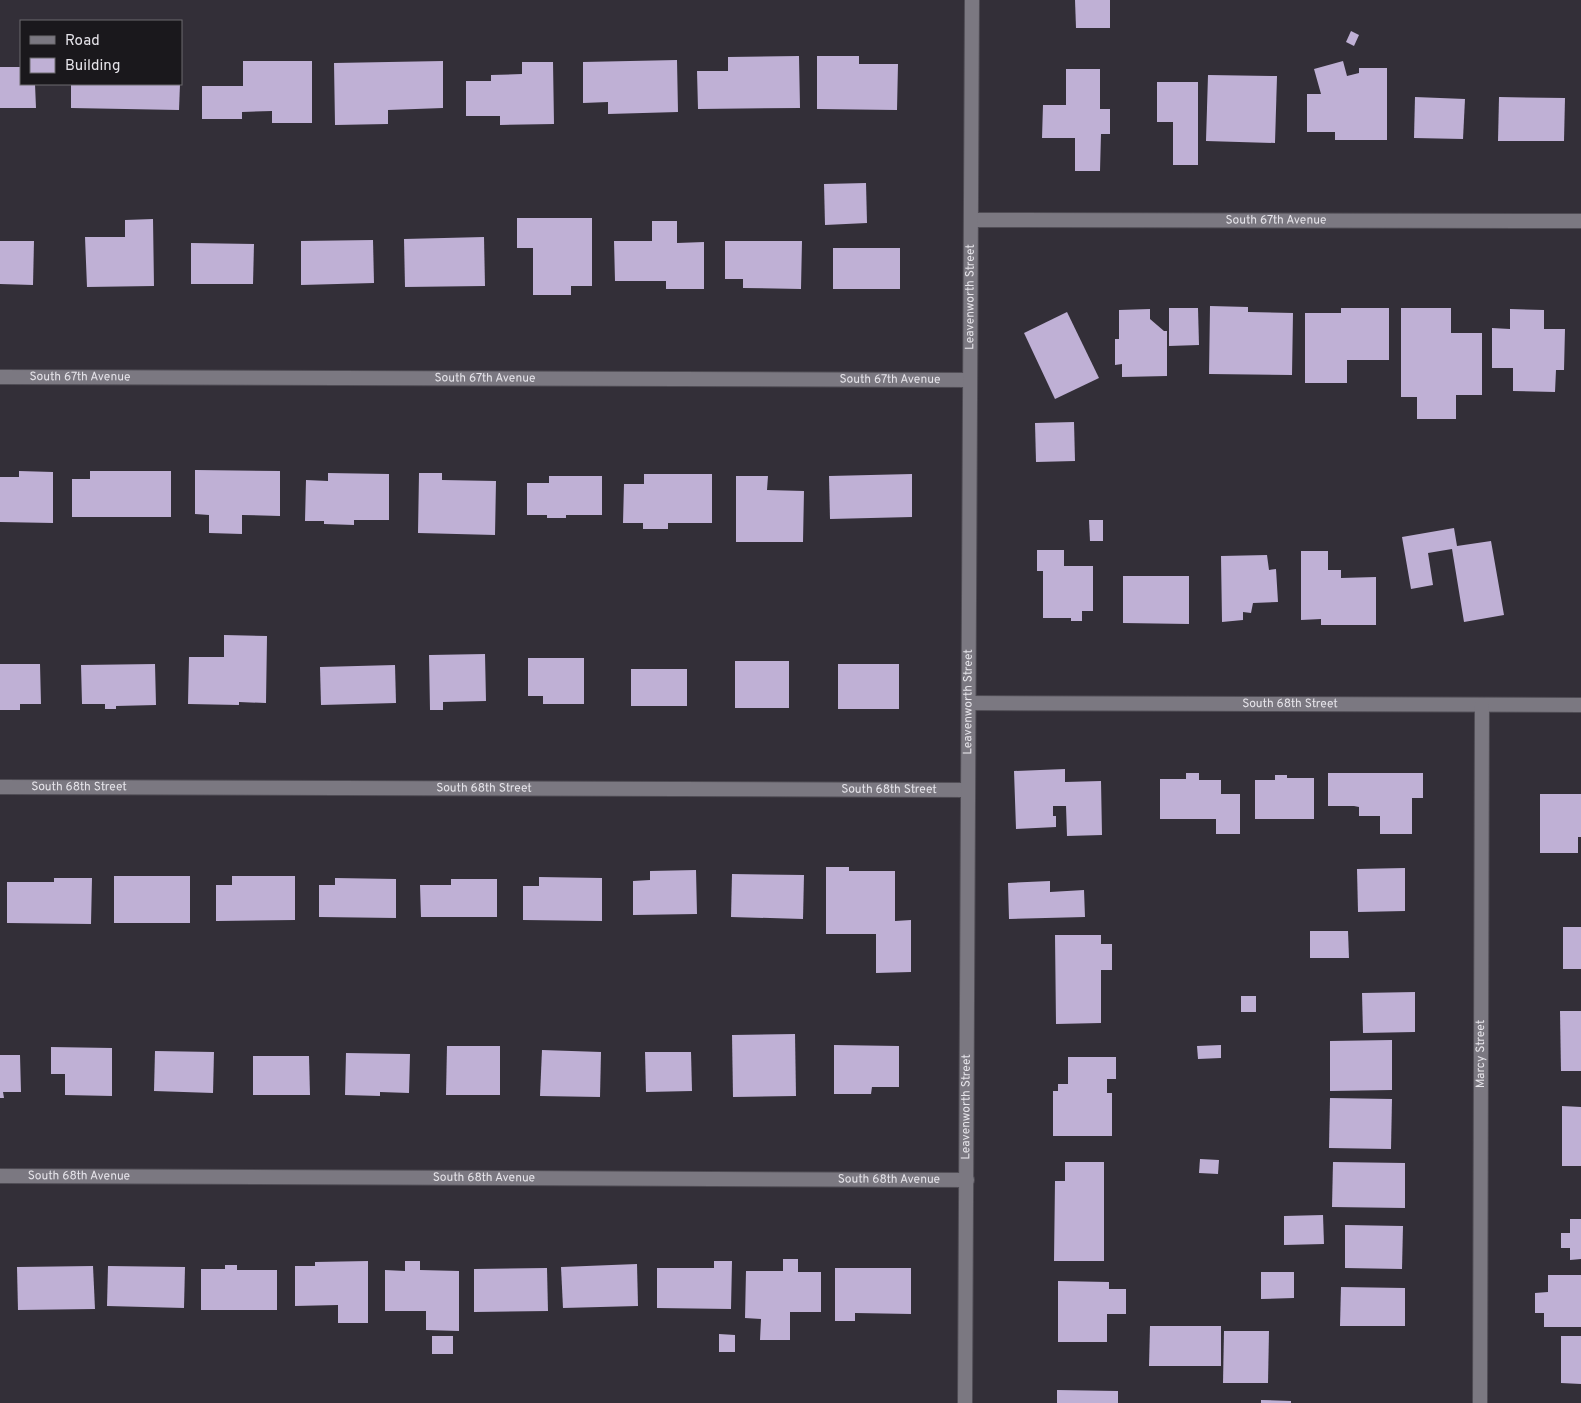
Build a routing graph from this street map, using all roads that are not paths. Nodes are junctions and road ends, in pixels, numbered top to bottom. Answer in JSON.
{"nodes":[{"id":1,"x":972,"y":0,"type":"edge"},
{"id":2,"x":971,"y":220,"type":"junction"},
{"id":3,"x":1581,"y":222,"type":"edge"},
{"id":4,"x":0,"y":377,"type":"edge"},
{"id":5,"x":970,"y":380,"type":"junction"},
{"id":6,"x":969,"y":703,"type":"junction"},
{"id":7,"x":1482,"y":704,"type":"junction"},
{"id":8,"x":1581,"y":705,"type":"edge"},
{"id":9,"x":0,"y":787,"type":"edge"},
{"id":10,"x":968,"y":790,"type":"junction"},
{"id":11,"x":0,"y":1176,"type":"edge"},
{"id":12,"x":967,"y":1180,"type":"junction"},
{"id":13,"x":965,"y":1403,"type":"edge"},
{"id":14,"x":1480,"y":1403,"type":"edge"}],
"edges":[{"from":1,"to":2,"type":"street","name":"Leavenworth Street"},
{"from":2,"to":3,"type":"street","name":"South 67th Avenue"},
{"from":2,"to":5,"type":"street","name":"Leavenworth Street"},
{"from":4,"to":5,"type":"street","name":"South 67th Avenue"},
{"from":5,"to":6,"type":"street","name":"Leavenworth Street"},
{"from":6,"to":7,"type":"street","name":"South 68th Street"},
{"from":6,"to":10,"type":"street","name":"Leavenworth Street"},
{"from":7,"to":8,"type":"street","name":"South 68th Street"},
{"from":7,"to":14,"type":"street","name":"Marcy Street"},
{"from":9,"to":10,"type":"street","name":"South 68th Street"},
{"from":10,"to":12,"type":"street","name":"Leavenworth Street"},
{"from":11,"to":12,"type":"street","name":"South 68th Avenue"},
{"from":12,"to":13,"type":"street","name":"Leavenworth Street"}]}
